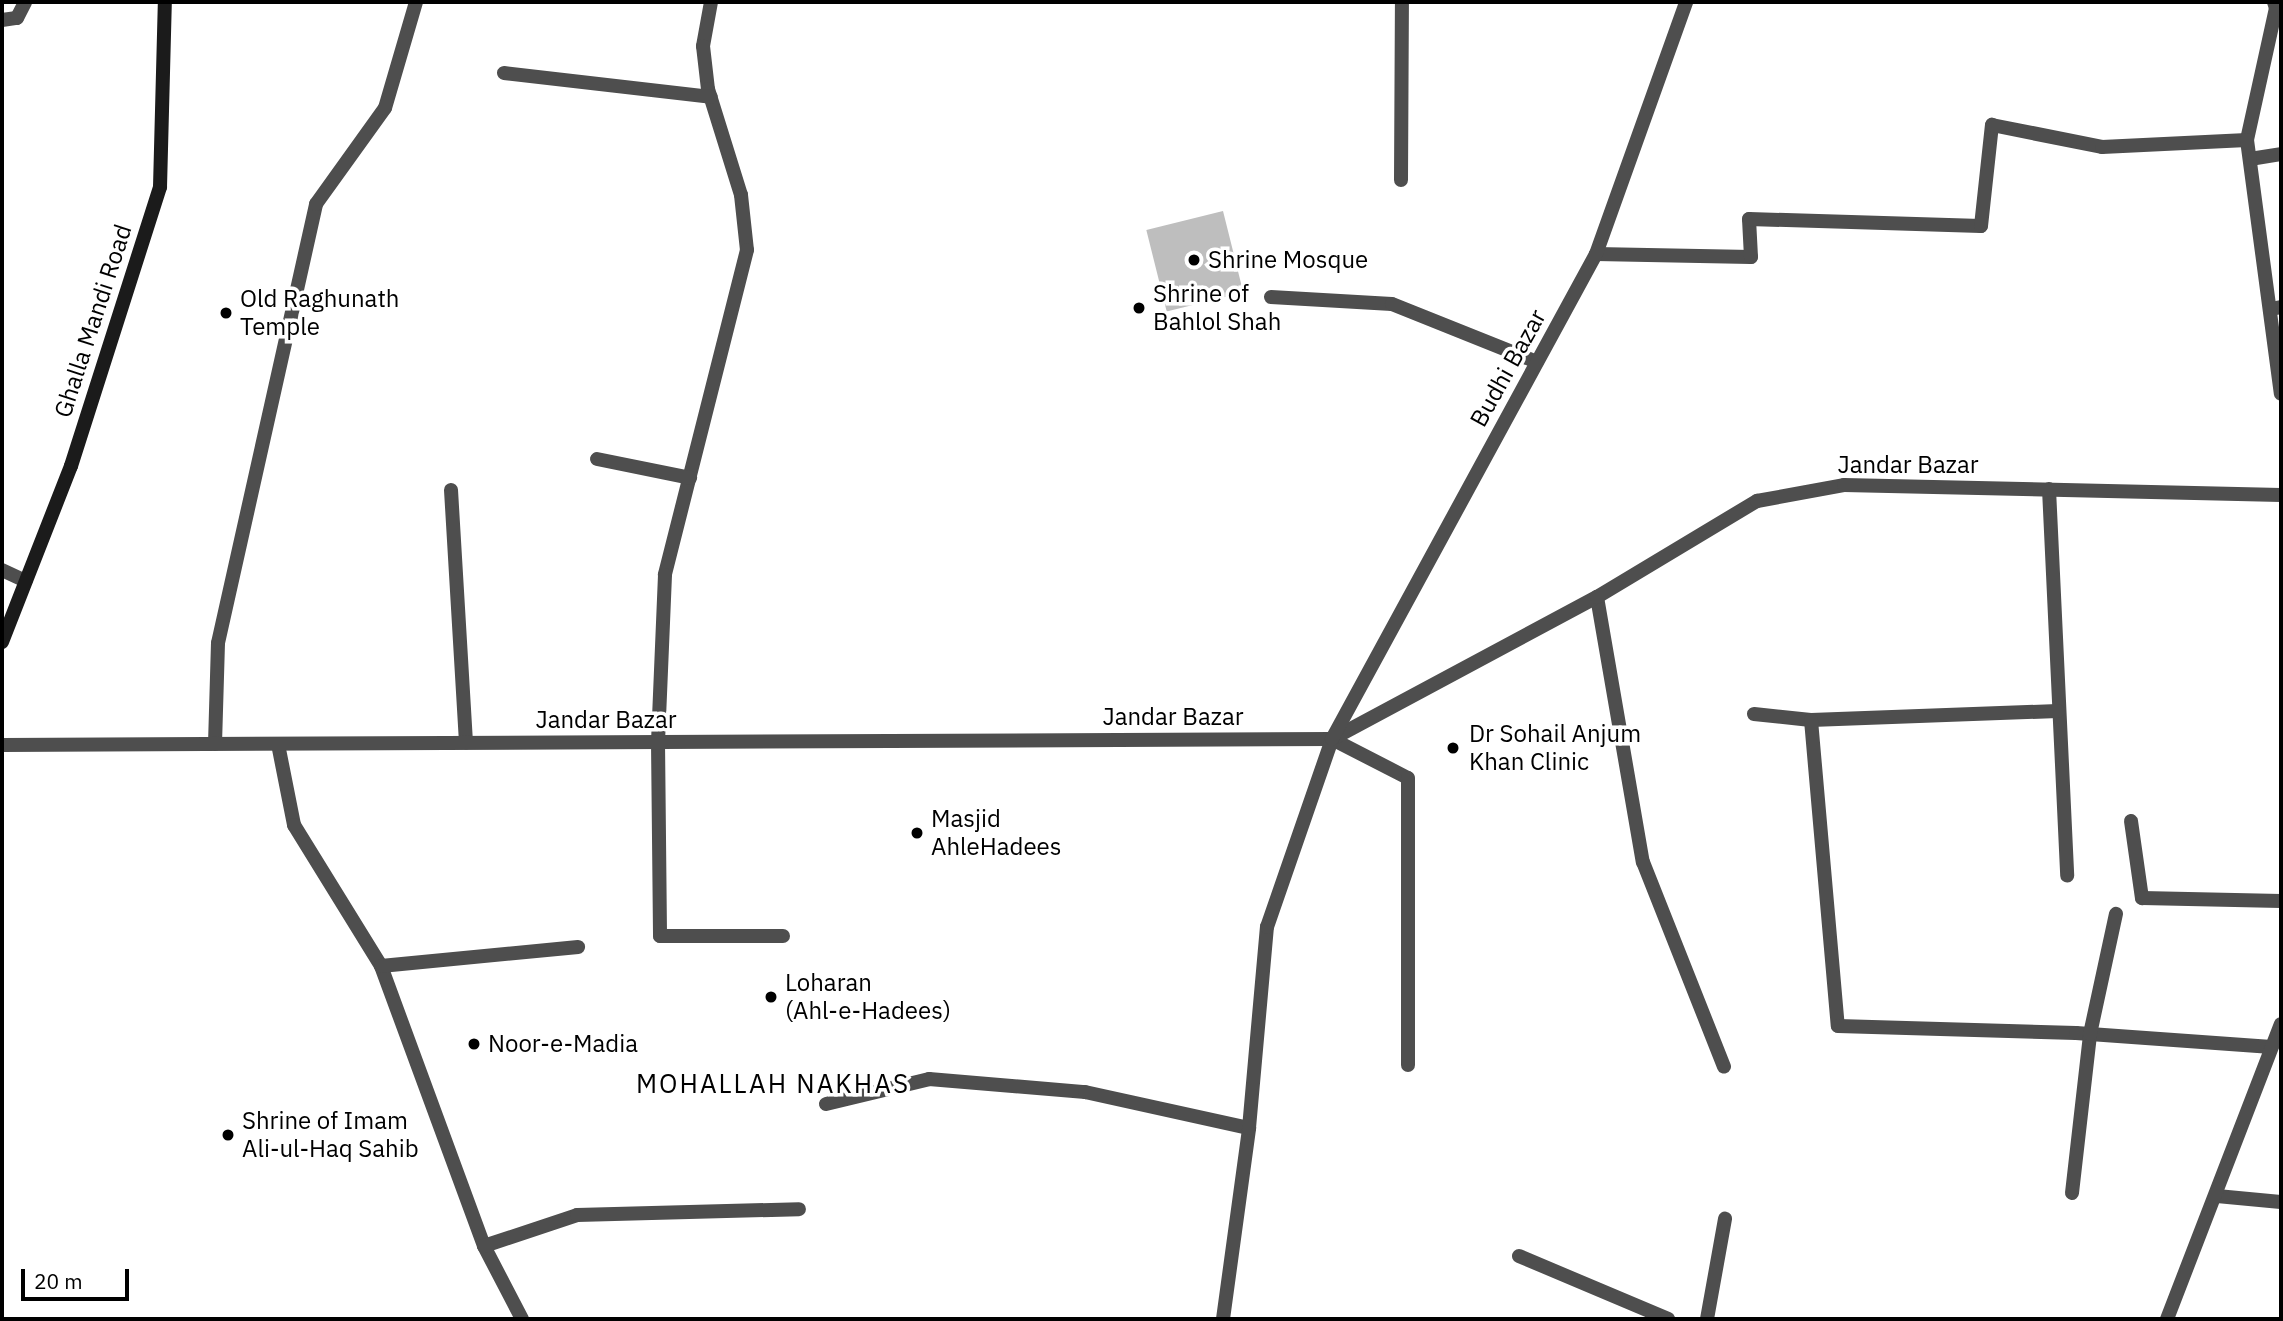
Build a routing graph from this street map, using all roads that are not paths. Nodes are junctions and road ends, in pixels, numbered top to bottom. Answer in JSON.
{"nodes":[{"id":1,"x":25,"y":2,"type":"edge"},
{"id":2,"x":165,"y":2,"type":"edge"},
{"id":3,"x":416,"y":2,"type":"edge"},
{"id":4,"x":711,"y":2,"type":"edge"},
{"id":5,"x":1402,"y":2,"type":"edge"},
{"id":6,"x":1686,"y":2,"type":"edge"},
{"id":7,"x":2274,"y":2,"type":"edge"},
{"id":8,"x":2,"y":20,"type":"edge"},
{"id":9,"x":504,"y":73,"type":"dead end"},
{"id":10,"x":710,"y":97,"type":"junction"},
{"id":11,"x":2248,"y":141,"type":"junction"},
{"id":12,"x":2281,"y":154,"type":"edge"},
{"id":13,"x":2250,"y":159,"type":"junction"},
{"id":14,"x":1401,"y":180,"type":"dead end"},
{"id":15,"x":1596,"y":254,"type":"junction"},
{"id":16,"x":1271,"y":297,"type":"dead end"},
{"id":17,"x":2276,"y":308,"type":"edge"},
{"id":18,"x":1537,"y":362,"type":"junction"},
{"id":19,"x":2281,"y":394,"type":"edge"},
{"id":20,"x":597,"y":459,"type":"dead end"},
{"id":21,"x":690,"y":478,"type":"junction"},
{"id":22,"x":2049,"y":489,"type":"junction"},
{"id":23,"x":451,"y":490,"type":"dead end"},
{"id":24,"x":2281,"y":495,"type":"edge"},
{"id":25,"x":2,"y":570,"type":"edge"},
{"id":26,"x":26,"y":581,"type":"junction"},
{"id":27,"x":1597,"y":597,"type":"junction"},
{"id":28,"x":2,"y":642,"type":"edge"},
{"id":29,"x":2058,"y":711,"type":"junction"},
{"id":30,"x":1754,"y":714,"type":"dead end"},
{"id":31,"x":1811,"y":720,"type":"junction"},
{"id":32,"x":1332,"y":739,"type":"junction"},
{"id":33,"x":658,"y":742,"type":"junction"},
{"id":34,"x":466,"y":743,"type":"junction"},
{"id":35,"x":215,"y":744,"type":"junction"},
{"id":36,"x":278,"y":744,"type":"junction"},
{"id":37,"x":2,"y":745,"type":"edge"},
{"id":38,"x":2131,"y":821,"type":"dead end"},
{"id":39,"x":2067,"y":876,"type":"dead end"},
{"id":40,"x":2281,"y":901,"type":"edge"},
{"id":41,"x":2116,"y":914,"type":"dead end"},
{"id":42,"x":783,"y":936,"type":"dead end"},
{"id":43,"x":578,"y":947,"type":"dead end"},
{"id":44,"x":381,"y":966,"type":"junction"},
{"id":45,"x":2281,"y":1024,"type":"edge"},
{"id":46,"x":2090,"y":1034,"type":"junction"},
{"id":47,"x":2271,"y":1047,"type":"junction"},
{"id":48,"x":1408,"y":1065,"type":"dead end"},
{"id":49,"x":1724,"y":1067,"type":"dead end"},
{"id":50,"x":826,"y":1104,"type":"dead end"},
{"id":51,"x":1249,"y":1128,"type":"junction"},
{"id":52,"x":2072,"y":1193,"type":"dead end"},
{"id":53,"x":2217,"y":1196,"type":"junction"},
{"id":54,"x":2281,"y":1202,"type":"edge"},
{"id":55,"x":799,"y":1209,"type":"dead end"},
{"id":56,"x":1725,"y":1219,"type":"dead end"},
{"id":57,"x":484,"y":1246,"type":"junction"},
{"id":58,"x":1518,"y":1256,"type":"dead end"},
{"id":59,"x":522,"y":1319,"type":"edge"},
{"id":60,"x":1223,"y":1319,"type":"edge"},
{"id":61,"x":1668,"y":1319,"type":"edge"},
{"id":62,"x":1707,"y":1319,"type":"edge"},
{"id":63,"x":2167,"y":1319,"type":"edge"}],
"edges":[{"from":1,"to":8,"type":"street"},
{"from":2,"to":26,"type":"main road","name":"Ghalla Mandi Road"},
{"from":3,"to":35,"type":"street"},
{"from":4,"to":10,"type":"street"},
{"from":5,"to":14,"type":"street"},
{"from":6,"to":15,"type":"street","name":"Budhi Bazar"},
{"from":7,"to":11,"type":"street"},
{"from":9,"to":10,"type":"street"},
{"from":10,"to":21,"type":"street"},
{"from":11,"to":13,"type":"street"},
{"from":11,"to":15,"type":"street"},
{"from":12,"to":13,"type":"street"},
{"from":13,"to":17,"type":"street"},
{"from":15,"to":18,"type":"street","name":"Budhi Bazar"},
{"from":16,"to":18,"type":"street"},
{"from":17,"to":19,"type":"street"},
{"from":18,"to":32,"type":"street","name":"Budhi Bazar"},
{"from":20,"to":21,"type":"street"},
{"from":21,"to":33,"type":"street"},
{"from":22,"to":24,"type":"street","name":"Jandar Bazar"},
{"from":22,"to":27,"type":"street","name":"Jandar Bazar"},
{"from":22,"to":29,"type":"street"},
{"from":23,"to":34,"type":"street"},
{"from":25,"to":26,"type":"street"},
{"from":26,"to":28,"type":"main road","name":"Ghalla Mandi Road"},
{"from":27,"to":32,"type":"street","name":"Jandar Bazar"},
{"from":27,"to":49,"type":"street"},
{"from":29,"to":31,"type":"street"},
{"from":29,"to":39,"type":"street"},
{"from":30,"to":31,"type":"street"},
{"from":31,"to":46,"type":"street"},
{"from":32,"to":33,"type":"street","name":"Jandar Bazar"},
{"from":32,"to":48,"type":"street"},
{"from":32,"to":51,"type":"street","name":"Budhi Bazar"},
{"from":33,"to":34,"type":"street","name":"Jandar Bazar"},
{"from":33,"to":42,"type":"street"},
{"from":34,"to":36,"type":"street","name":"Jandar Bazar"},
{"from":35,"to":36,"type":"street","name":"Jandar Bazar"},
{"from":35,"to":37,"type":"street","name":"Jandar Bazar"},
{"from":36,"to":44,"type":"street"},
{"from":38,"to":40,"type":"street"},
{"from":41,"to":46,"type":"street"},
{"from":43,"to":44,"type":"street"},
{"from":44,"to":57,"type":"street"},
{"from":45,"to":47,"type":"street"},
{"from":46,"to":47,"type":"street"},
{"from":46,"to":52,"type":"street"},
{"from":47,"to":53,"type":"street"},
{"from":50,"to":51,"type":"street"},
{"from":51,"to":60,"type":"street","name":"Budhi Bazar"},
{"from":53,"to":54,"type":"street"},
{"from":53,"to":63,"type":"street"},
{"from":55,"to":57,"type":"street"},
{"from":56,"to":62,"type":"street"},
{"from":57,"to":59,"type":"street"},
{"from":58,"to":61,"type":"street"}]}
